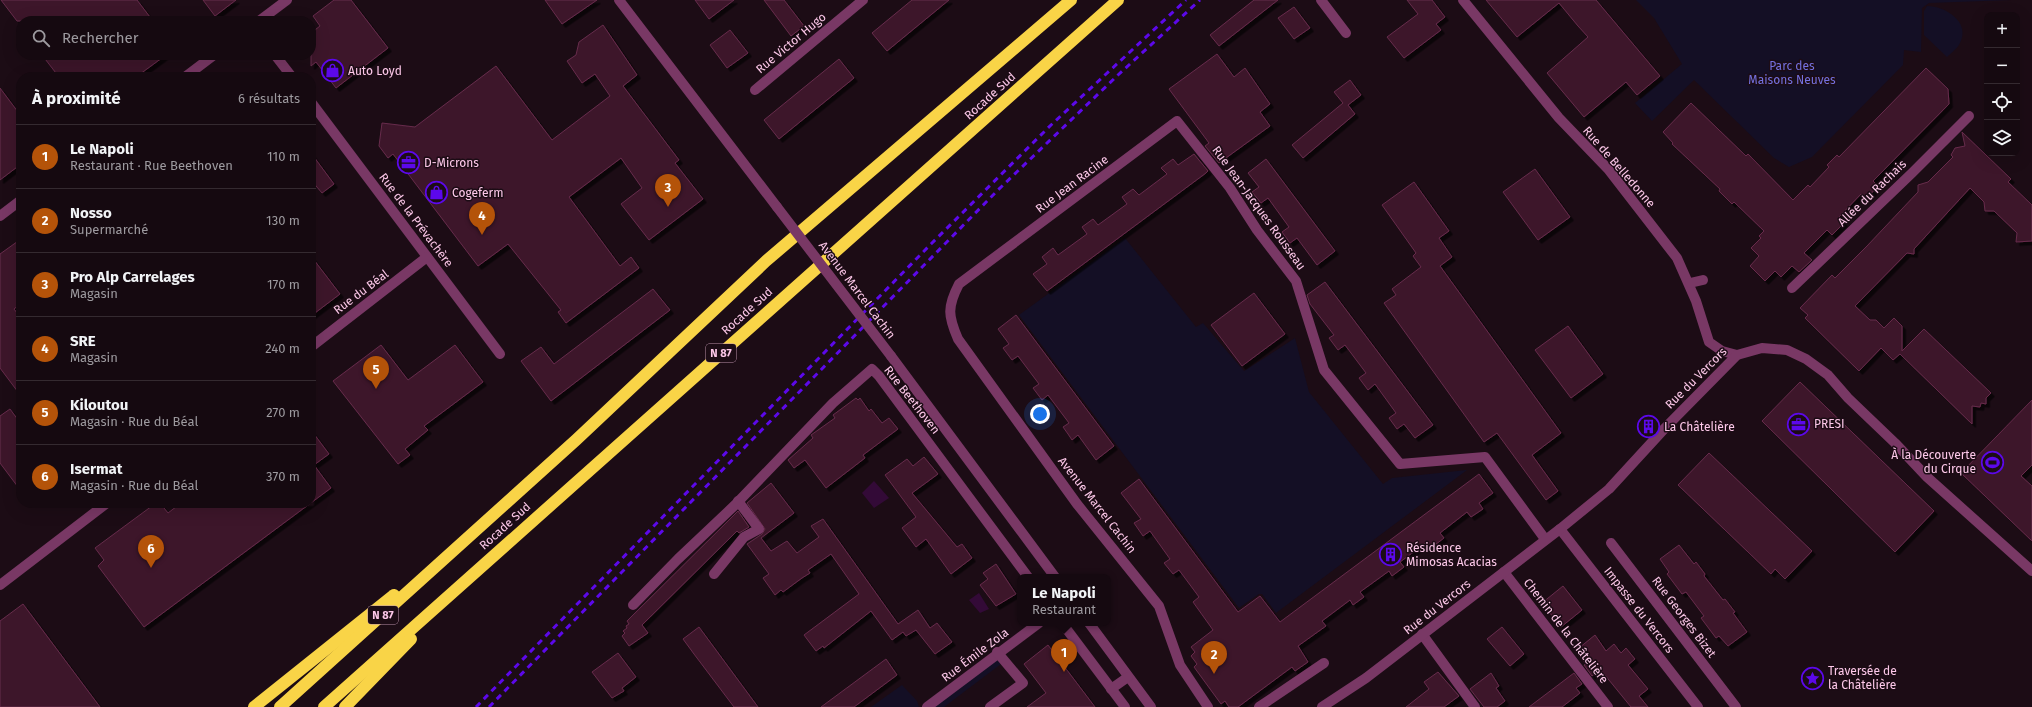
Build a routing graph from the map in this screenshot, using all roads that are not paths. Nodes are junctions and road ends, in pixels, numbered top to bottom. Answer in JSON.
{"nodes":[{"id":1,"x":287,"y":0,"type":"edge"},
{"id":2,"x":619,"y":0,"type":"edge"},
{"id":3,"x":863,"y":0,"type":"edge"},
{"id":4,"x":1071,"y":0,"type":"edge"},
{"id":5,"x":1118,"y":0,"type":"edge"},
{"id":6,"x":1321,"y":0,"type":"edge"},
{"id":7,"x":1463,"y":0,"type":"edge"},
{"id":8,"x":266,"y":16,"type":"edge"},
{"id":9,"x":1346,"y":33,"type":"dead end"},
{"id":10,"x":207,"y":60,"type":"edge"},
{"id":11,"x":279,"y":60,"type":"edge"},
{"id":12,"x":192,"y":72,"type":"edge"},
{"id":13,"x":288,"y":72,"type":"edge"},
{"id":14,"x":755,"y":90,"type":"dead end"},
{"id":15,"x":316,"y":109,"type":"edge"},
{"id":16,"x":1969,"y":116,"type":"dead end"},
{"id":17,"x":1177,"y":121,"type":"joint"},
{"id":18,"x":16,"y":204,"type":"edge"},
{"id":19,"x":0,"y":216,"type":"edge"},
{"id":20,"x":427,"y":258,"type":"junction"},
{"id":21,"x":982,"y":269,"type":"joint"},
{"id":22,"x":1703,"y":280,"type":"dead end"},
{"id":23,"x":1690,"y":283,"type":"junction"},
{"id":24,"x":1792,"y":288,"type":"dead end"},
{"id":25,"x":316,"y":343,"type":"edge"},
{"id":26,"x":500,"y":354,"type":"dead end"},
{"id":27,"x":1737,"y":355,"type":"junction"},
{"id":28,"x":738,"y":501,"type":"junction"},
{"id":29,"x":100,"y":508,"type":"edge"},
{"id":30,"x":486,"y":522,"type":"junction"},
{"id":31,"x":1560,"y":529,"type":"junction"},
{"id":32,"x":1544,"y":540,"type":"junction"},
{"id":33,"x":1611,"y":543,"type":"dead end"},
{"id":34,"x":482,"y":566,"type":"junction"},
{"id":35,"x":2032,"y":571,"type":"edge"},
{"id":36,"x":1504,"y":572,"type":"junction"},
{"id":37,"x":714,"y":574,"type":"dead end"},
{"id":38,"x":1026,"y":574,"type":"edge"},
{"id":39,"x":1053,"y":574,"type":"edge"},
{"id":40,"x":0,"y":585,"type":"edge"},
{"id":41,"x":633,"y":605,"type":"dead end"},
{"id":42,"x":1034,"y":626,"type":"edge"},
{"id":43,"x":1064,"y":626,"type":"edge"},
{"id":44,"x":1091,"y":626,"type":"edge"},
{"id":45,"x":1422,"y":634,"type":"junction"},
{"id":46,"x":997,"y":652,"type":"junction"},
{"id":47,"x":1324,"y":663,"type":"dead end"},
{"id":48,"x":1128,"y":677,"type":"junction"},
{"id":49,"x":1111,"y":689,"type":"junction"},
{"id":50,"x":254,"y":707,"type":"edge"},
{"id":51,"x":280,"y":707,"type":"edge"},
{"id":52,"x":324,"y":707,"type":"edge"},
{"id":53,"x":345,"y":707,"type":"edge"},
{"id":54,"x":926,"y":707,"type":"edge"},
{"id":55,"x":990,"y":707,"type":"edge"},
{"id":56,"x":1125,"y":707,"type":"edge"},
{"id":57,"x":1151,"y":707,"type":"edge"},
{"id":58,"x":1208,"y":707,"type":"edge"},
{"id":59,"x":1259,"y":707,"type":"edge"},
{"id":60,"x":1322,"y":707,"type":"edge"},
{"id":61,"x":1475,"y":707,"type":"edge"},
{"id":62,"x":1608,"y":707,"type":"edge"},
{"id":63,"x":1698,"y":707,"type":"edge"},
{"id":64,"x":1736,"y":707,"type":"edge"}],
"edges":[{"from":1,"to":8,"type":"street"},
{"from":2,"to":39,"type":"street","name":"Avenue Marcel Cachin","bridge":true},
{"from":3,"to":14,"type":"street","name":"Rue Victor Hugo"},
{"from":4,"to":30,"type":"highway","name":"Rocade Sud","number":"N 87"},
{"from":5,"to":34,"type":"highway","name":"Rocade Sud","number":"N 87"},
{"from":6,"to":9,"type":"street"},
{"from":7,"to":23,"type":"street","name":"Rue de Belledonne"},
{"from":10,"to":12,"type":"street"},
{"from":11,"to":13,"type":"street"},
{"from":15,"to":20,"type":"street","name":"Rue de la Prévachère"},
{"from":16,"to":24,"type":"street","name":"Allée du Rachais"},
{"from":17,"to":21,"type":"street","name":"Rue Jean Racine"},
{"from":17,"to":32,"type":"street","name":"Rue Jean-Jacques Rousseau"},
{"from":18,"to":19,"type":"street"},
{"from":20,"to":25,"type":"street","name":"Rue du Béal"},
{"from":20,"to":26,"type":"street","name":"Rue de la Prévachère"},
{"from":21,"to":58,"type":"street","name":"Avenue Marcel Cachin"},
{"from":22,"to":23,"type":"street"},
{"from":23,"to":27,"type":"street","name":"Rue de Belledonne"},
{"from":27,"to":31,"type":"street","name":"Rue du Vercors"},
{"from":27,"to":35,"type":"street","name":"Rue du Vercors"},
{"from":28,"to":37,"type":"street"},
{"from":28,"to":38,"type":"street","name":"Rue Beethoven"},
{"from":28,"to":41,"type":"street","name":"Rue Beethoven"},
{"from":29,"to":40,"type":"street"},
{"from":30,"to":50,"type":"highway"},
{"from":30,"to":51,"type":"highway","name":"Rocade Sud","number":"N 87"},
{"from":31,"to":32,"type":"street","name":"Rue du Vercors"},
{"from":31,"to":63,"type":"street","name":"Impasse du Vercors"},
{"from":32,"to":36,"type":"street","name":"Rue du Vercors"},
{"from":33,"to":64,"type":"street","name":"Rue Georges Bizet"},
{"from":34,"to":52,"type":"highway","name":"Rocade Sud","number":"N 87"},
{"from":34,"to":53,"type":"highway"},
{"from":36,"to":45,"type":"street","name":"Rue du Vercors"},
{"from":36,"to":62,"type":"street","name":"Chemin de la Châtelière"},
{"from":42,"to":46,"type":"street","name":"Rue Émile Zola"},
{"from":43,"to":49,"type":"street"},
{"from":44,"to":48,"type":"street"},
{"from":45,"to":60,"type":"street","name":"Rue du Vercors"},
{"from":45,"to":61,"type":"street"},
{"from":46,"to":54,"type":"street","name":"Rue Émile Zola"},
{"from":46,"to":55,"type":"street"},
{"from":47,"to":59,"type":"street"},
{"from":48,"to":49,"type":"street"},
{"from":48,"to":57,"type":"street"},
{"from":49,"to":56,"type":"street"}]}
